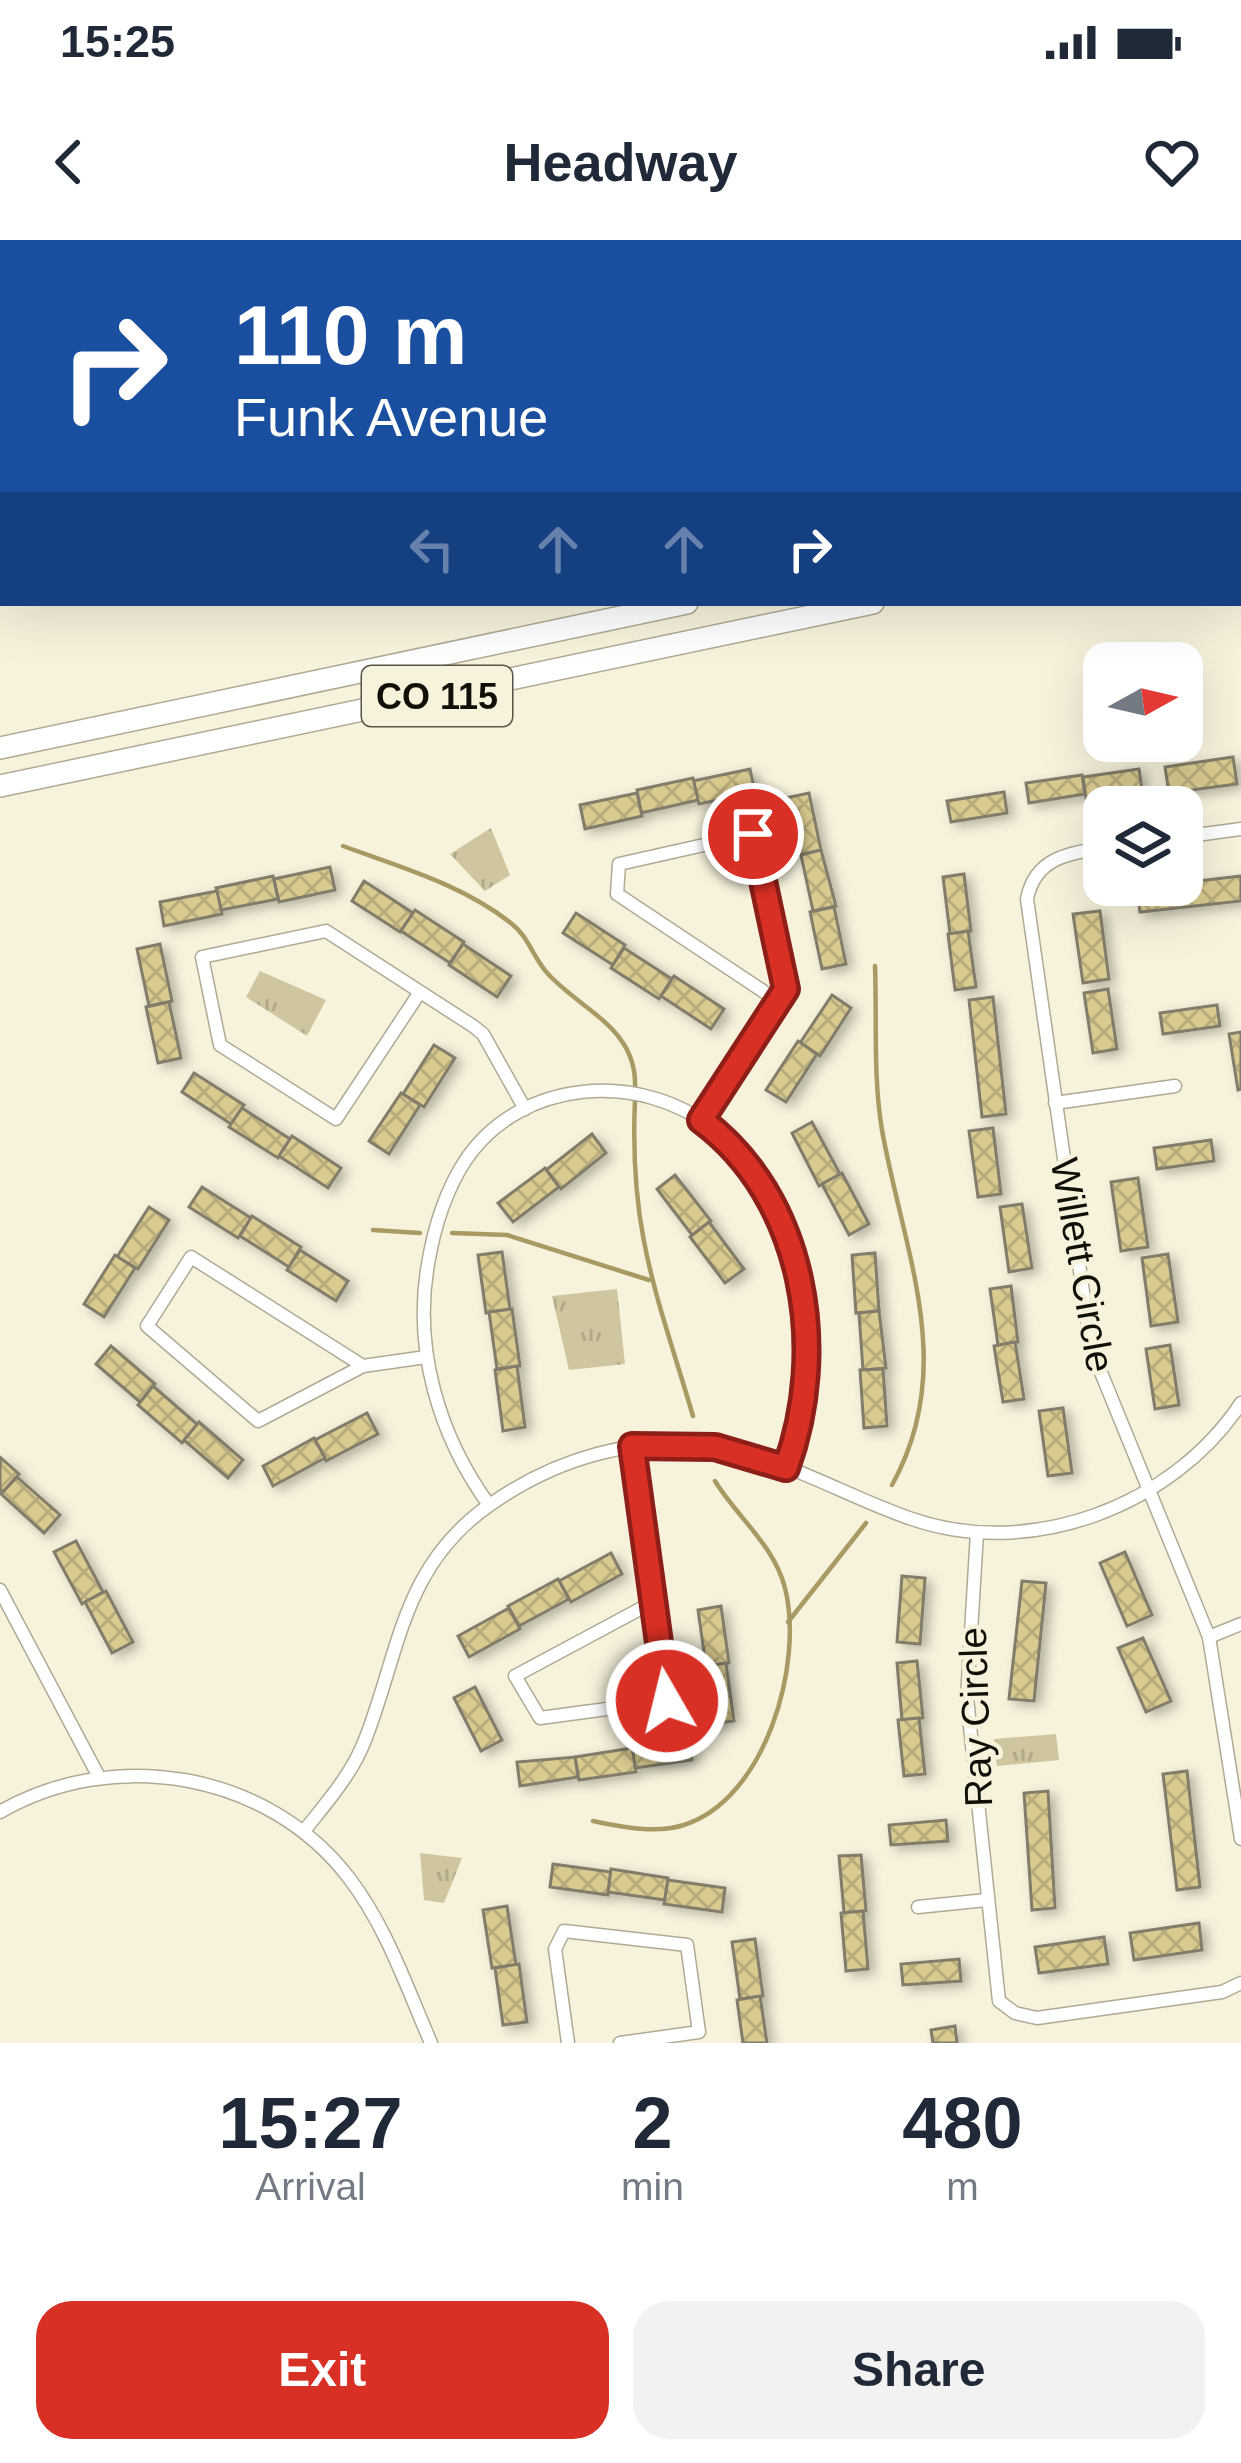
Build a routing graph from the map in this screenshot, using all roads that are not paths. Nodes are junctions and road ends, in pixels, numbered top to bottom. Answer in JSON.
{"nodes":[{"id":1,"x":673,"y":606,"type":"edge"},
{"id":2,"x":859,"y":606,"type":"edge"},
{"id":3,"x":0,"y":748,"type":"edge"},
{"id":4,"x":0,"y":786,"type":"edge"},
{"id":5,"x":1241,"y":829,"type":"edge"},
{"id":6,"x":1203,"y":834,"type":"edge"},
{"id":7,"x":1083,"y":853,"type":"edge"},
{"id":8,"x":420,"y":992,"type":"junction"},
{"id":9,"x":778,"y":1001,"type":"junction"},
{"id":10,"x":1175,"y":1086,"type":"dead end"},
{"id":11,"x":1055,"y":1103,"type":"junction"},
{"id":12,"x":525,"y":1108,"type":"junction"},
{"id":13,"x":701,"y":1120,"type":"junction"},
{"id":14,"x":426,"y":1358,"type":"junction"},
{"id":15,"x":363,"y":1366,"type":"junction"},
{"id":16,"x":1241,"y":1402,"type":"edge"},
{"id":17,"x":632,"y":1446,"type":"junction"},
{"id":18,"x":786,"y":1468,"type":"junction"},
{"id":19,"x":1147,"y":1491,"type":"junction"},
{"id":20,"x":489,"y":1505,"type":"junction"},
{"id":21,"x":977,"y":1533,"type":"junction"},
{"id":22,"x":0,"y":1590,"type":"edge"},
{"id":23,"x":652,"y":1602,"type":"junction"},
{"id":24,"x":1241,"y":1624,"type":"edge"},
{"id":25,"x":1208,"y":1637,"type":"junction"},
{"id":26,"x":99,"y":1778,"type":"junction"},
{"id":27,"x":0,"y":1812,"type":"edge"},
{"id":28,"x":304,"y":1831,"type":"junction"},
{"id":29,"x":1241,"y":1839,"type":"edge"},
{"id":30,"x":986,"y":1900,"type":"junction"},
{"id":31,"x":918,"y":1907,"type":"dead end"},
{"id":32,"x":1241,"y":1983,"type":"edge"},
{"id":33,"x":431,"y":2043,"type":"edge"},
{"id":34,"x":568,"y":2043,"type":"edge"},
{"id":35,"x":620,"y":2043,"type":"edge"}],
"edges":[{"from":1,"to":3,"type":"highway","number":"CO 115"},
{"from":2,"to":4,"type":"highway","number":"CO 115"},
{"from":5,"to":6,"type":"street"},
{"from":7,"to":11,"type":"street","name":"Willett Circle"},
{"from":8,"to":8,"type":"street"},
{"from":8,"to":12,"type":"street"},
{"from":9,"to":9,"type":"street"},
{"from":9,"to":13,"type":"street"},
{"from":10,"to":11,"type":"street","name":"Willett Circle"},
{"from":11,"to":19,"type":"street","name":"Willett Circle"},
{"from":12,"to":13,"type":"street"},
{"from":12,"to":14,"type":"street"},
{"from":13,"to":18,"type":"street"},
{"from":14,"to":15,"type":"street"},
{"from":14,"to":20,"type":"street"},
{"from":15,"to":15,"type":"street"},
{"from":16,"to":19,"type":"street"},
{"from":17,"to":18,"type":"street"},
{"from":17,"to":20,"type":"street"},
{"from":17,"to":23,"type":"street"},
{"from":18,"to":21,"type":"street"},
{"from":19,"to":21,"type":"street"},
{"from":19,"to":25,"type":"street"},
{"from":20,"to":28,"type":"street"},
{"from":21,"to":30,"type":"street","name":"Ray Circle"},
{"from":22,"to":26,"type":"street"},
{"from":23,"to":23,"type":"street"},
{"from":24,"to":25,"type":"street"},
{"from":25,"to":29,"type":"street"},
{"from":26,"to":27,"type":"street"},
{"from":26,"to":28,"type":"street"},
{"from":28,"to":33,"type":"street"},
{"from":30,"to":31,"type":"street"},
{"from":30,"to":32,"type":"street","name":"Ray Circle"},
{"from":34,"to":35,"type":"street"}]}
